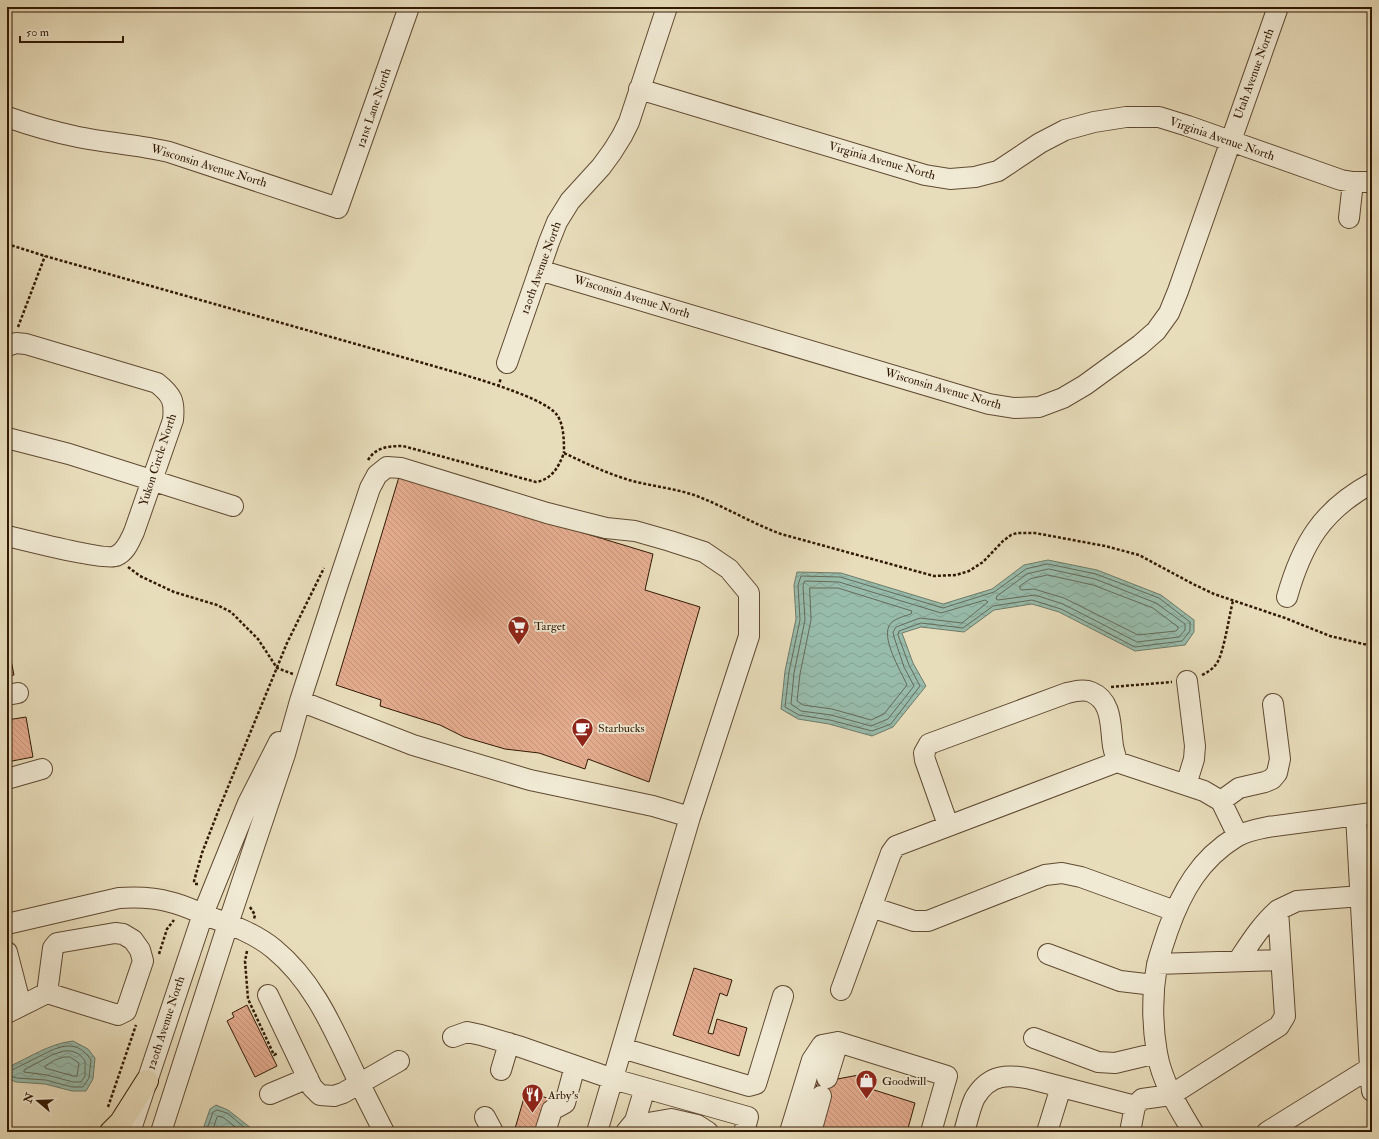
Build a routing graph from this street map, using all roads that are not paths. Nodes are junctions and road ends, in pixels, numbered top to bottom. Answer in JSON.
{"nodes":[{"id":1,"x":409,"y":7,"type":"edge"},
{"id":2,"x":667,"y":7,"type":"edge"},
{"id":3,"x":1278,"y":7,"type":"edge"},
{"id":4,"x":639,"y":89,"type":"junction"},
{"id":5,"x":7,"y":117,"type":"edge"},
{"id":6,"x":1230,"y":140,"type":"junction"},
{"id":7,"x":1363,"y":182,"type":"edge"},
{"id":8,"x":338,"y":208,"type":"joint"},
{"id":9,"x":1349,"y":218,"type":"dead end"},
{"id":10,"x":539,"y":270,"type":"junction"},
{"id":11,"x":11,"y":344,"type":"edge"},
{"id":12,"x":507,"y":363,"type":"dead end"},
{"id":13,"x":7,"y":438,"type":"edge"},
{"id":14,"x":152,"y":479,"type":"junction"},
{"id":15,"x":1372,"y":483,"type":"edge"},
{"id":16,"x":233,"y":506,"type":"dead end"},
{"id":17,"x":7,"y":536,"type":"edge"},
{"id":18,"x":1287,"y":597,"type":"dead end"},
{"id":19,"x":1187,"y":680,"type":"dead end"},
{"id":20,"x":300,"y":701,"type":"junction"},
{"id":21,"x":1273,"y":704,"type":"dead end"},
{"id":22,"x":1117,"y":762,"type":"junction"},
{"id":23,"x":42,"y":769,"type":"dead end"},
{"id":24,"x":7,"y":779,"type":"edge"},
{"id":25,"x":1186,"y":785,"type":"junction"},
{"id":26,"x":1221,"y":801,"type":"junction"},
{"id":27,"x":1364,"y":814,"type":"edge"},
{"id":28,"x":690,"y":818,"type":"junction"},
{"id":29,"x":948,"y":825,"type":"junction"},
{"id":30,"x":1238,"y":836,"type":"junction"},
{"id":31,"x":1361,"y":896,"type":"junction"},
{"id":32,"x":871,"y":907,"type":"junction"},
{"id":33,"x":1278,"y":910,"type":"junction"},
{"id":34,"x":1175,"y":911,"type":"junction"},
{"id":35,"x":203,"y":914,"type":"junction"},
{"id":36,"x":7,"y":924,"type":"edge"},
{"id":37,"x":228,"y":924,"type":"junction"},
{"id":38,"x":7,"y":952,"type":"edge"},
{"id":39,"x":1048,"y":954,"type":"dead end"},
{"id":40,"x":1281,"y":960,"type":"junction"},
{"id":41,"x":1238,"y":961,"type":"junction"},
{"id":42,"x":1157,"y":964,"type":"junction"},
{"id":43,"x":1154,"y":985,"type":"junction"},
{"id":44,"x":841,"y":990,"type":"dead end"},
{"id":45,"x":47,"y":994,"type":"junction"},
{"id":46,"x":268,"y":995,"type":"dead end"},
{"id":47,"x":783,"y":996,"type":"dead end"},
{"id":48,"x":11,"y":1008,"type":"edge"},
{"id":49,"x":453,"y":1036,"type":"dead end"},
{"id":50,"x":1034,"y":1038,"type":"dead end"},
{"id":51,"x":838,"y":1042,"type":"junction"},
{"id":52,"x":509,"y":1043,"type":"junction"},
{"id":53,"x":622,"y":1048,"type":"junction"},
{"id":54,"x":1157,"y":1053,"type":"junction"},
{"id":55,"x":399,"y":1061,"type":"dead end"},
{"id":56,"x":575,"y":1066,"type":"junction"},
{"id":57,"x":1370,"y":1068,"type":"junction"},
{"id":58,"x":501,"y":1070,"type":"dead end"},
{"id":59,"x":308,"y":1078,"type":"junction"},
{"id":60,"x":613,"y":1079,"type":"junction"},
{"id":61,"x":147,"y":1081,"type":"junction"},
{"id":62,"x":360,"y":1084,"type":"junction"},
{"id":63,"x":756,"y":1084,"type":"junction"},
{"id":64,"x":1061,"y":1087,"type":"junction"},
{"id":65,"x":645,"y":1088,"type":"junction"},
{"id":66,"x":1372,"y":1091,"type":"edge"},
{"id":67,"x":270,"y":1094,"type":"dead end"},
{"id":68,"x":1171,"y":1094,"type":"junction"},
{"id":69,"x":1135,"y":1106,"type":"junction"},
{"id":70,"x":746,"y":1124,"type":"edge"},
{"id":71,"x":646,"y":1129,"type":"edge"},
{"id":72,"x":111,"y":1132,"type":"edge"},
{"id":73,"x":130,"y":1132,"type":"edge"},
{"id":74,"x":161,"y":1132,"type":"edge"},
{"id":75,"x":384,"y":1132,"type":"edge"},
{"id":76,"x":545,"y":1132,"type":"edge"},
{"id":77,"x":597,"y":1132,"type":"edge"},
{"id":78,"x":677,"y":1132,"type":"edge"},
{"id":79,"x":708,"y":1132,"type":"edge"},
{"id":80,"x":790,"y":1132,"type":"edge"},
{"id":81,"x":811,"y":1132,"type":"edge"},
{"id":82,"x":931,"y":1132,"type":"edge"},
{"id":83,"x":964,"y":1132,"type":"edge"},
{"id":84,"x":1047,"y":1132,"type":"edge"},
{"id":85,"x":1130,"y":1132,"type":"edge"},
{"id":86,"x":1194,"y":1132,"type":"edge"},
{"id":87,"x":1267,"y":1132,"type":"edge"}],
"edges":[{"from":1,"to":8,"type":"street","name":"121st Lane North"},
{"from":2,"to":4,"type":"street","name":"120th Avenue North"},
{"from":3,"to":6,"type":"street","name":"Utah Avenue North"},
{"from":4,"to":6,"type":"street","name":"Virginia Avenue North"},
{"from":4,"to":10,"type":"street","name":"120th Avenue North"},
{"from":5,"to":8,"type":"street","name":"Wisconsin Avenue North"},
{"from":6,"to":7,"type":"street","name":"Virginia Avenue North"},
{"from":6,"to":10,"type":"street","name":"Wisconsin Avenue North"},
{"from":7,"to":9,"type":"street"},
{"from":10,"to":12,"type":"street","name":"120th Avenue North"},
{"from":11,"to":14,"type":"street","name":"Yukon Circle North"},
{"from":13,"to":14,"type":"street"},
{"from":14,"to":16,"type":"street"},
{"from":14,"to":17,"type":"street","name":"Yukon Circle North"},
{"from":15,"to":18,"type":"street"},
{"from":19,"to":25,"type":"street"},
{"from":20,"to":28,"type":"street"},
{"from":20,"to":28,"type":"street"},
{"from":20,"to":35,"type":"street","name":"120th Avenue North"},
{"from":20,"to":37,"type":"street"},
{"from":21,"to":26,"type":"street"},
{"from":22,"to":25,"type":"street"},
{"from":22,"to":29,"type":"street"},
{"from":22,"to":29,"type":"street"},
{"from":23,"to":24,"type":"street"},
{"from":25,"to":26,"type":"street"},
{"from":26,"to":30,"type":"street"},
{"from":27,"to":30,"type":"street"},
{"from":27,"to":31,"type":"street"},
{"from":28,"to":53,"type":"street"},
{"from":29,"to":32,"type":"street"},
{"from":30,"to":34,"type":"street"},
{"from":31,"to":33,"type":"street"},
{"from":31,"to":57,"type":"street"},
{"from":32,"to":34,"type":"street"},
{"from":32,"to":44,"type":"street"},
{"from":33,"to":40,"type":"street"},
{"from":33,"to":41,"type":"street"},
{"from":34,"to":42,"type":"street"},
{"from":35,"to":36,"type":"street"},
{"from":35,"to":37,"type":"street"},
{"from":35,"to":61,"type":"street","name":"120th Avenue North"},
{"from":37,"to":62,"type":"street"},
{"from":37,"to":74,"type":"street"},
{"from":38,"to":48,"type":"street"},
{"from":39,"to":43,"type":"street"},
{"from":40,"to":41,"type":"street"},
{"from":40,"to":68,"type":"street"},
{"from":41,"to":42,"type":"street"},
{"from":42,"to":43,"type":"street"},
{"from":43,"to":54,"type":"street"},
{"from":45,"to":45,"type":"street"},
{"from":45,"to":48,"type":"street"},
{"from":46,"to":59,"type":"street"},
{"from":47,"to":63,"type":"street"},
{"from":49,"to":52,"type":"street"},
{"from":50,"to":54,"type":"street"},
{"from":51,"to":80,"type":"street"},
{"from":51,"to":81,"type":"street"},
{"from":51,"to":82,"type":"street"},
{"from":52,"to":56,"type":"street"},
{"from":52,"to":58,"type":"street"},
{"from":53,"to":60,"type":"street"},
{"from":53,"to":63,"type":"street"},
{"from":54,"to":68,"type":"street"},
{"from":55,"to":62,"type":"street"},
{"from":56,"to":60,"type":"street"},
{"from":56,"to":76,"type":"street"},
{"from":57,"to":66,"type":"street"},
{"from":57,"to":87,"type":"street"},
{"from":59,"to":62,"type":"street"},
{"from":59,"to":67,"type":"street"},
{"from":60,"to":65,"type":"street"},
{"from":60,"to":77,"type":"street"},
{"from":61,"to":72,"type":"highway"},
{"from":61,"to":73,"type":"street","name":"120th Avenue North"},
{"from":62,"to":75,"type":"street"},
{"from":63,"to":70,"type":"street"},
{"from":64,"to":69,"type":"street"},
{"from":64,"to":83,"type":"street"},
{"from":64,"to":84,"type":"street"},
{"from":65,"to":70,"type":"street"},
{"from":65,"to":71,"type":"street"},
{"from":68,"to":69,"type":"street"},
{"from":68,"to":86,"type":"street"},
{"from":69,"to":85,"type":"street"},
{"from":71,"to":78,"type":"street"},
{"from":71,"to":79,"type":"street"}]}
